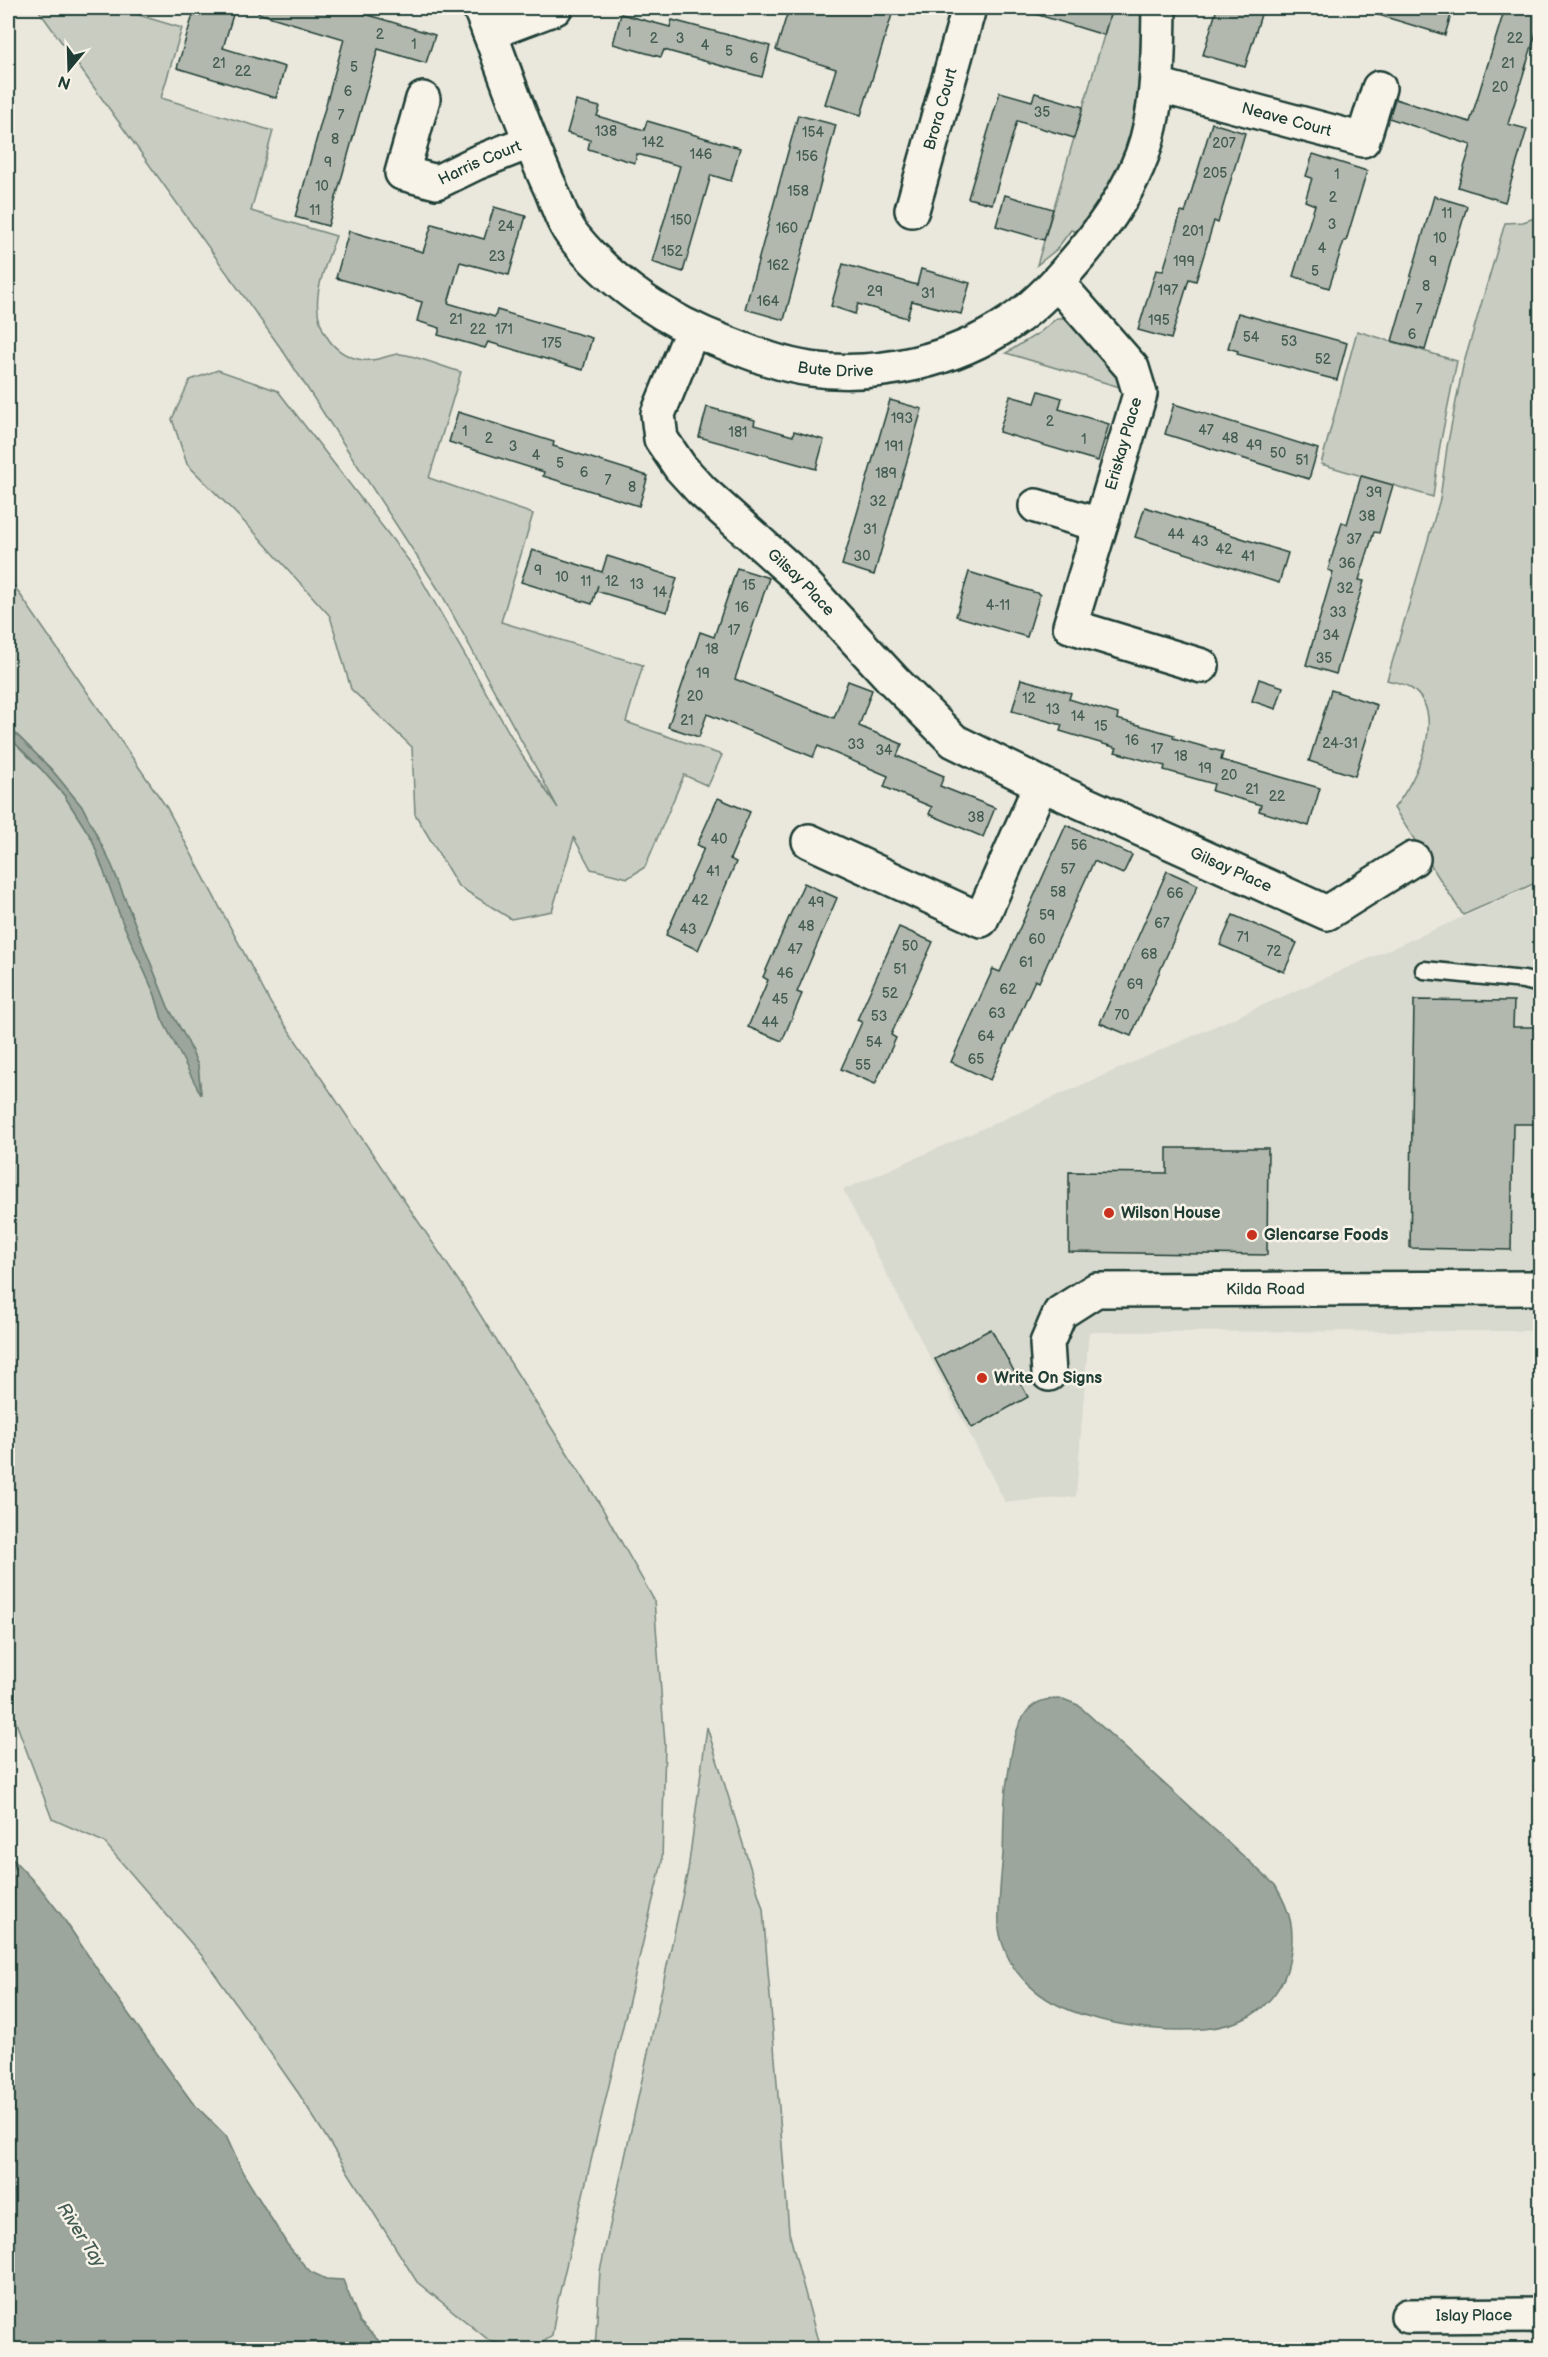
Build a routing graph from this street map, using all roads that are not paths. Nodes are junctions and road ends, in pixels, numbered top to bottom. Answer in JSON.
{"nodes":[{"id":1,"x":555,"y":8,"type":"edge"},
{"id":2,"x":969,"y":8,"type":"edge"},
{"id":3,"x":1159,"y":8,"type":"edge"},
{"id":4,"x":484,"y":19,"type":"edge"},
{"id":5,"x":1157,"y":85,"type":"junction"},
{"id":6,"x":1379,"y":88,"type":"dead end"},
{"id":7,"x":423,"y":99,"type":"dead end"},
{"id":8,"x":529,"y":142,"type":"junction"},
{"id":9,"x":912,"y":210,"type":"dead end"},
{"id":10,"x":1055,"y":284,"type":"junction"},
{"id":11,"x":692,"y":331,"type":"junction"},
{"id":12,"x":1036,"y":506,"type":"dead end"},
{"id":13,"x":1100,"y":525,"type":"junction"},
{"id":14,"x":1202,"y":666,"type":"dead end"},
{"id":15,"x":1041,"y":784,"type":"junction"},
{"id":16,"x":809,"y":841,"type":"dead end"},
{"id":17,"x":1413,"y":859,"type":"dead end"},
{"id":18,"x":1424,"y":970,"type":"dead end"},
{"id":19,"x":1540,"y":984,"type":"edge"},
{"id":20,"x":1540,"y":1288,"type":"edge"},
{"id":21,"x":1049,"y":1374,"type":"dead end"},
{"id":22,"x":1540,"y":2315,"type":"edge"},
{"id":23,"x":1408,"y":2316,"type":"dead end"}],
"edges":[{"from":1,"to":4,"type":"street"},
{"from":2,"to":9,"type":"street","name":"Brora Court"},
{"from":3,"to":5,"type":"street","name":"Bute Drive"},
{"from":4,"to":8,"type":"street","name":"Bute Drive"},
{"from":5,"to":6,"type":"street","name":"Neave Court"},
{"from":5,"to":10,"type":"street","name":"Bute Drive"},
{"from":7,"to":8,"type":"street","name":"Harris Court"},
{"from":8,"to":11,"type":"street","name":"Bute Drive"},
{"from":10,"to":11,"type":"street","name":"Bute Drive"},
{"from":10,"to":13,"type":"street","name":"Eriskay Place"},
{"from":11,"to":15,"type":"street","name":"Gilsay Place"},
{"from":12,"to":13,"type":"street"},
{"from":13,"to":14,"type":"street","name":"Eriskay Place"},
{"from":15,"to":16,"type":"street"},
{"from":15,"to":17,"type":"street","name":"Gilsay Place"},
{"from":18,"to":19,"type":"lane"},
{"from":20,"to":21,"type":"street","name":"Kilda Road"},
{"from":22,"to":23,"type":"street","name":"Islay Place"}]}
